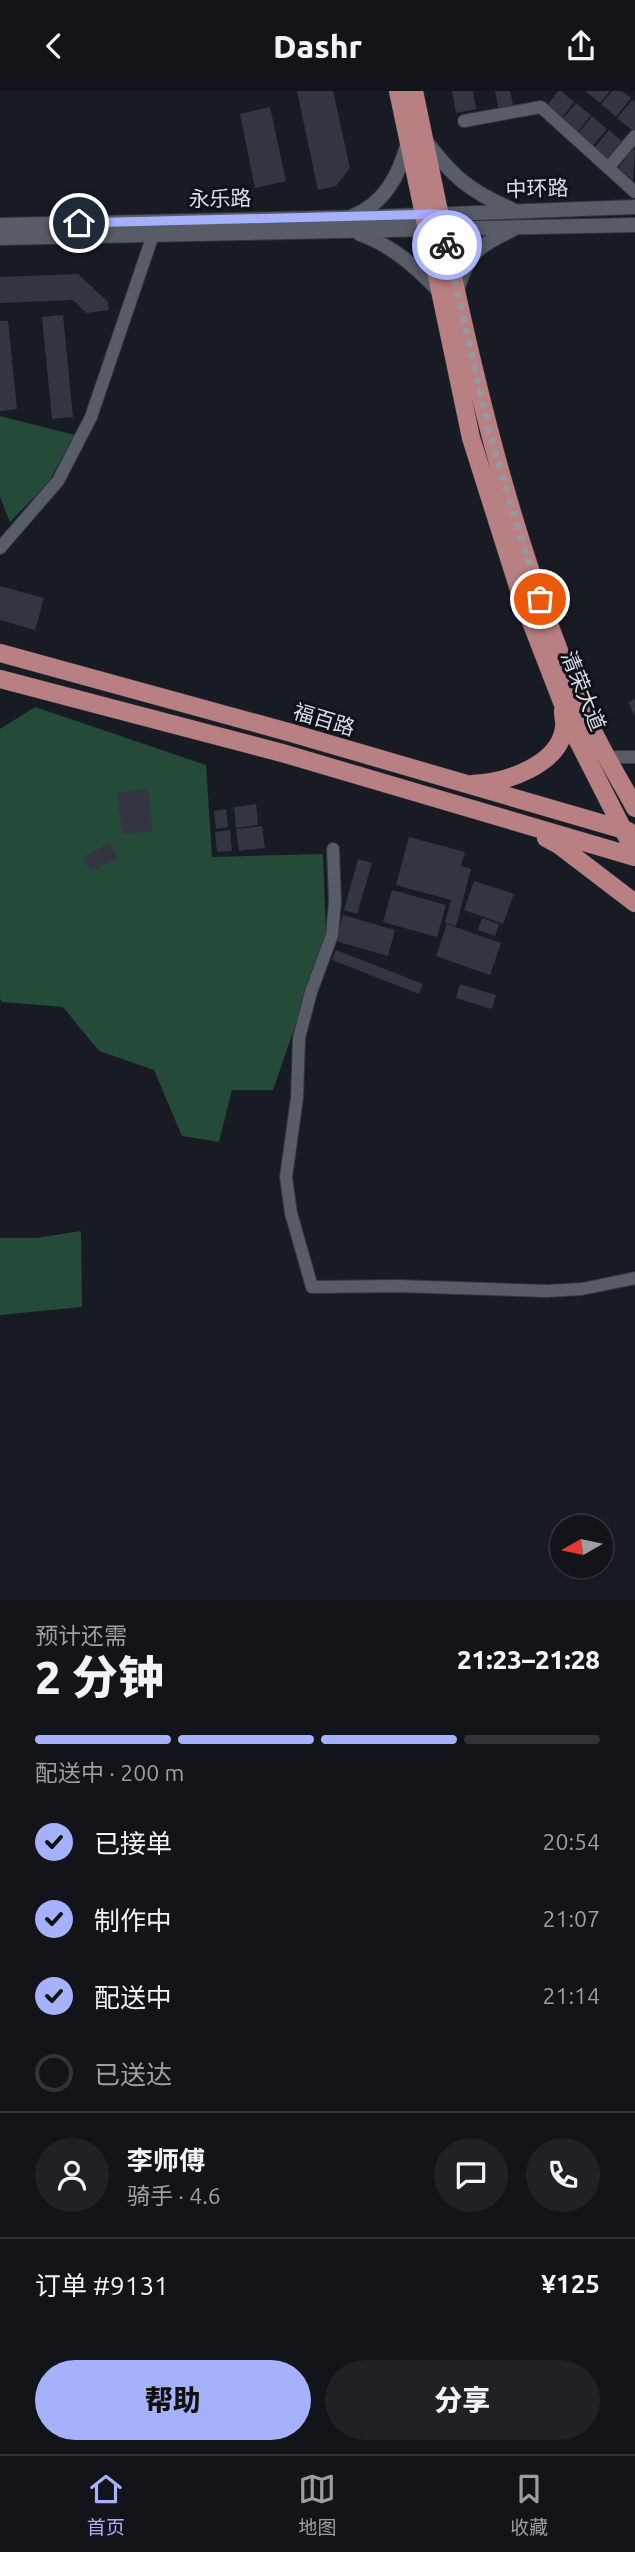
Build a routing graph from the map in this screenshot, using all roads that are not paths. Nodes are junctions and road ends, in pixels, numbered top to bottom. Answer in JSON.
{"nodes":[{"id":1,"x":398,"y":91,"type":"edge"},
{"id":2,"x":414,"y":91,"type":"edge"},
{"id":3,"x":464,"y":121,"type":"dead end"},
{"id":4,"x":635,"y":136,"type":"edge"},
{"id":5,"x":416,"y":141,"type":"junction"},
{"id":6,"x":608,"y":167,"type":"junction"},
{"id":7,"x":635,"y":192,"type":"edge"},
{"id":8,"x":635,"y":207,"type":"edge"},
{"id":9,"x":515,"y":211,"type":"junction"},
{"id":10,"x":433,"y":222,"type":"junction"},
{"id":11,"x":349,"y":224,"type":"junction"},
{"id":12,"x":0,"y":225,"type":"edge"},
{"id":13,"x":635,"y":225,"type":"edge"},
{"id":14,"x":155,"y":228,"type":"junction"},
{"id":15,"x":517,"y":228,"type":"junction"},
{"id":16,"x":0,"y":238,"type":"edge"},
{"id":17,"x":448,"y":291,"type":"junction"},
{"id":18,"x":0,"y":548,"type":"edge"},
{"id":19,"x":0,"y":653,"type":"edge"},
{"id":20,"x":0,"y":679,"type":"edge"},
{"id":21,"x":563,"y":704,"type":"junction"},
{"id":22,"x":608,"y":758,"type":"junction"},
{"id":23,"x":635,"y":758,"type":"edge"},
{"id":24,"x":461,"y":784,"type":"junction"},
{"id":25,"x":635,"y":787,"type":"edge"},
{"id":26,"x":635,"y":808,"type":"edge"},
{"id":27,"x":518,"y":823,"type":"junction"},
{"id":28,"x":629,"y":832,"type":"edge"},
{"id":29,"x":333,"y":849,"type":"dead end"},
{"id":30,"x":635,"y":855,"type":"edge"},
{"id":31,"x":635,"y":903,"type":"edge"},
{"id":32,"x":635,"y":1278,"type":"edge"}],
"edges":[{"from":1,"to":5,"type":"main road","name":"清荣大道"},
{"from":2,"to":5,"type":"main road","name":"清荣大道"},
{"from":3,"to":6,"type":"street"},
{"from":4,"to":6,"type":"street"},
{"from":5,"to":9,"type":"street"},
{"from":5,"to":10,"type":"main road","name":"清荣大道"},
{"from":5,"to":11,"type":"street"},
{"from":6,"to":7,"type":"street"},
{"from":8,"to":9,"type":"street","name":"中环路"},
{"from":9,"to":10,"type":"street","name":"中环路"},
{"from":10,"to":11,"type":"street","name":"永乐路"},
{"from":10,"to":15,"type":"street","name":"中环路"},
{"from":10,"to":17,"type":"main road","name":"清荣大道"},
{"from":11,"to":14,"type":"street","name":"永乐路"},
{"from":11,"to":17,"type":"street"},
{"from":12,"to":14,"type":"street","name":"永乐路"},
{"from":13,"to":15,"type":"street","name":"中环路"},
{"from":14,"to":16,"type":"street","name":"永乐路"},
{"from":14,"to":18,"type":"street"},
{"from":15,"to":17,"type":"street"},
{"from":17,"to":21,"type":"main road","name":"清荣大道"},
{"from":17,"to":22,"type":"main road","name":"清荣大道"},
{"from":19,"to":24,"type":"main road","name":"福百路"},
{"from":20,"to":27,"type":"main road","name":"福百路"},
{"from":21,"to":24,"type":"main road"},
{"from":21,"to":28,"type":"main road","name":"清荣大道"},
{"from":22,"to":23,"type":"street"},
{"from":22,"to":25,"type":"main road"},
{"from":22,"to":26,"type":"main road","name":"清荣大道"},
{"from":24,"to":28,"type":"main road","name":"福百路"},
{"from":27,"to":30,"type":"main road","name":"福百路"},
{"from":27,"to":31,"type":"main road"},
{"from":28,"to":30,"type":"main road","name":"清荣大道"},
{"from":29,"to":32,"type":"street"}]}
